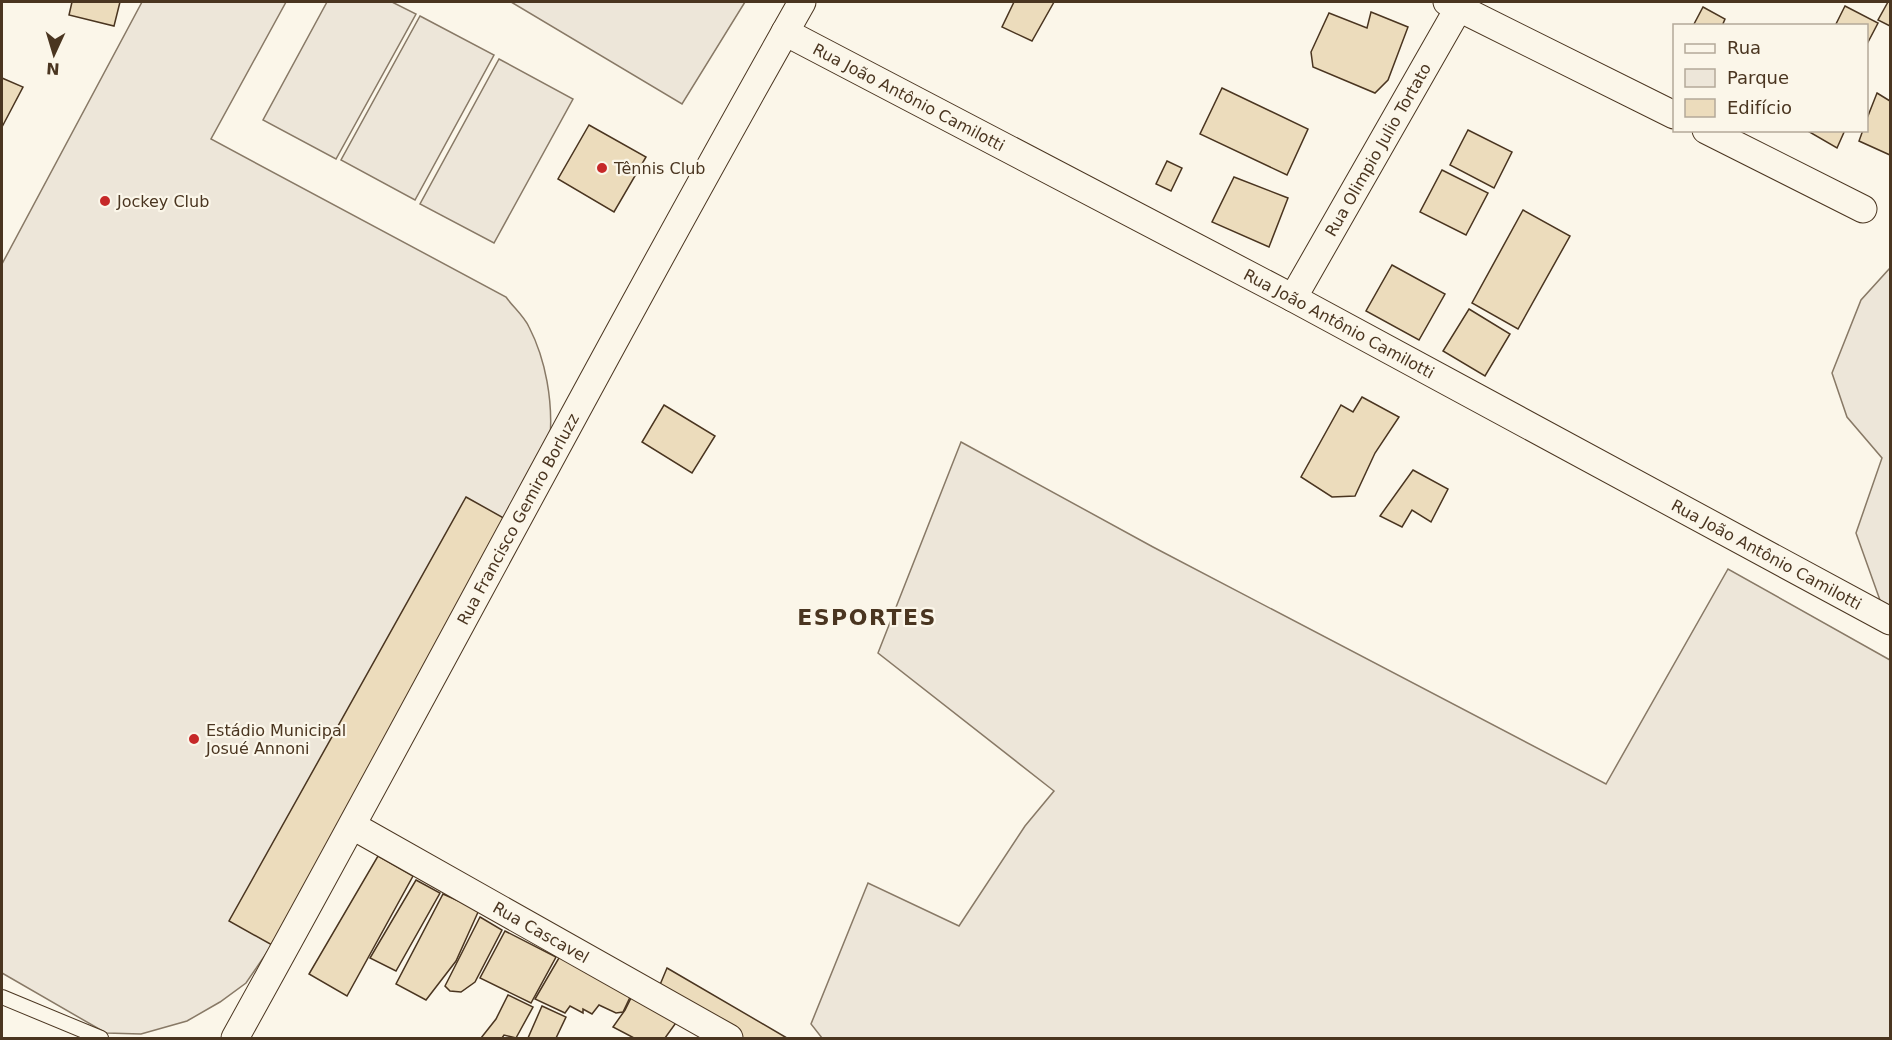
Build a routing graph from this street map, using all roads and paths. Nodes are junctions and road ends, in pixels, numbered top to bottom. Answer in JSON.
{"nodes":[{"id":1,"x":802,"y":2,"type":"edge"},
{"id":2,"x":1456,"y":3,"type":"edge"},
{"id":3,"x":785,"y":32,"type":"junction"},
{"id":4,"x":1673,"y":114,"type":"edge"},
{"id":5,"x":1710,"y":132,"type":"edge"},
{"id":6,"x":1863,"y":209,"type":"dead end"},
{"id":7,"x":1293,"y":298,"type":"junction"},
{"id":8,"x":1890,"y":621,"type":"edge"},
{"id":9,"x":353,"y":826,"type":"junction"},
{"id":10,"x":2,"y":997,"type":"edge"},
{"id":11,"x":102,"y":1038,"type":"edge"},
{"id":12,"x":235,"y":1038,"type":"edge"},
{"id":13,"x":729,"y":1038,"type":"edge"}],
"edges":[{"from":1,"to":3,"type":"street","name":"Rua Francisco Gemiro Borluzz"},
{"from":2,"to":4,"type":"street"},
{"from":2,"to":7,"type":"street","name":"Rua Olimpio Julio Tortato"},
{"from":3,"to":7,"type":"street","name":"Rua João Antônio Camilotti"},
{"from":3,"to":9,"type":"street","name":"Rua Francisco Gemiro Borluzz"},
{"from":5,"to":6,"type":"street"},
{"from":7,"to":8,"type":"street","name":"Rua João Antônio Camilotti"},
{"from":9,"to":12,"type":"street","name":"Rua Francisco Gemiro Borluzz"},
{"from":9,"to":13,"type":"street","name":"Rua Cascavel"},
{"from":10,"to":11,"type":"lane"}]}
